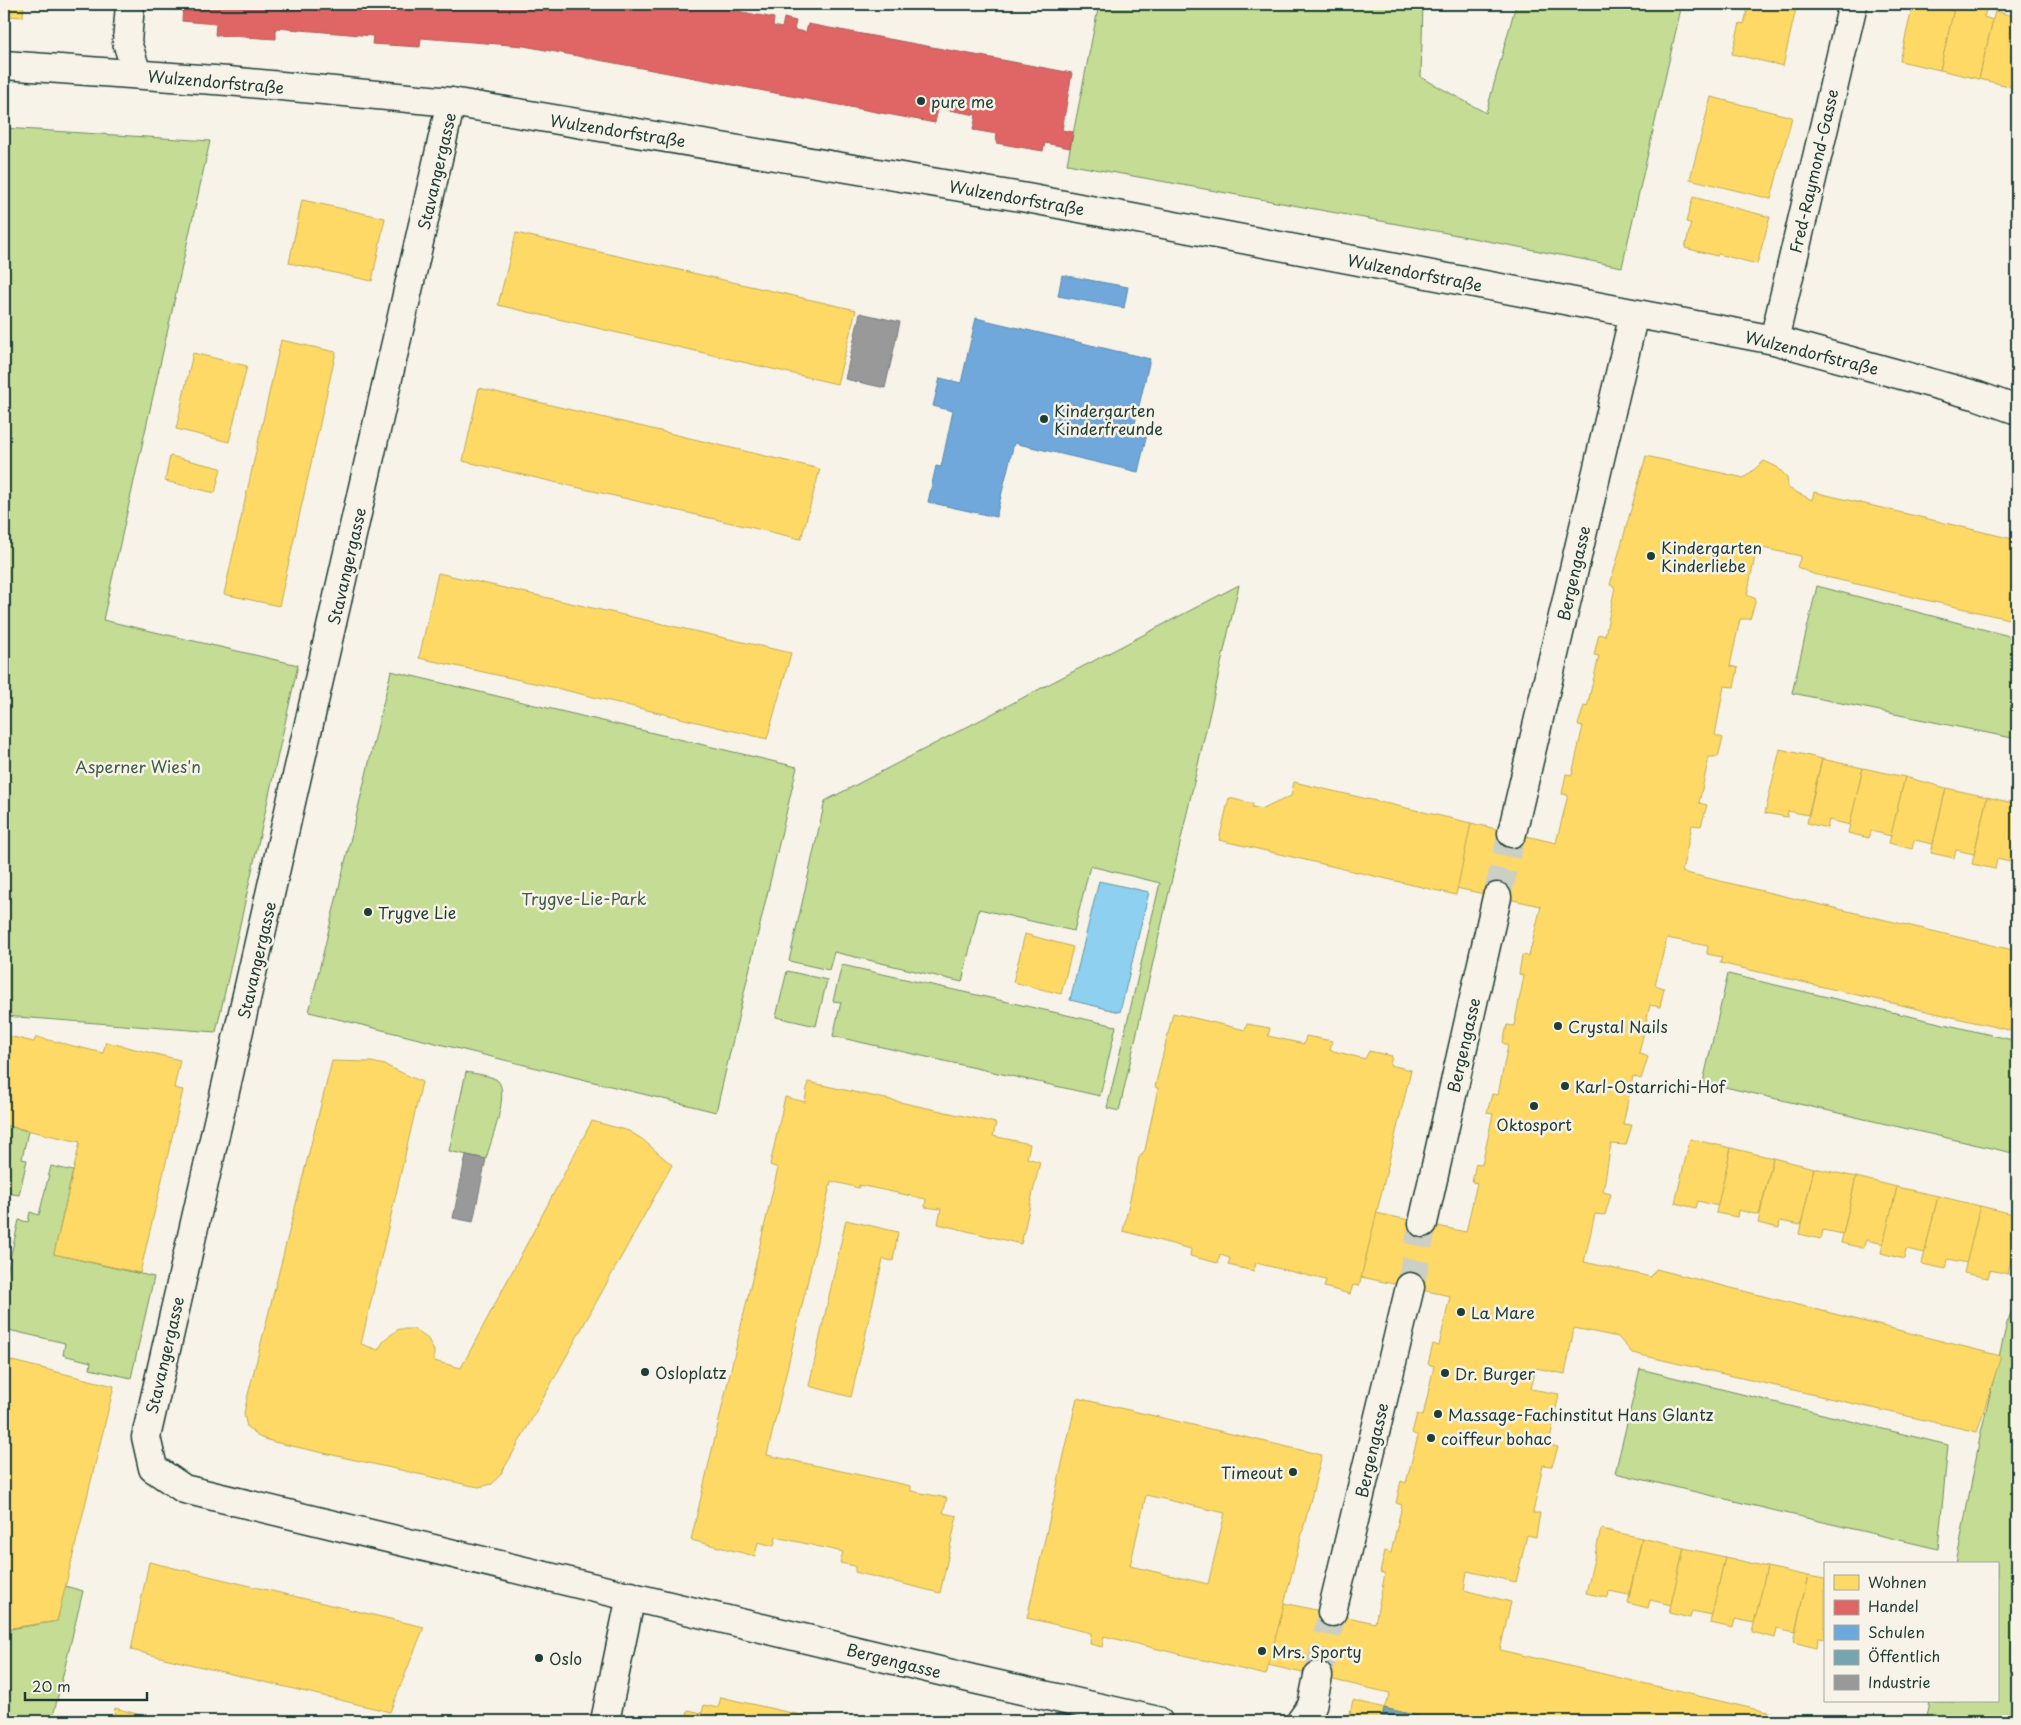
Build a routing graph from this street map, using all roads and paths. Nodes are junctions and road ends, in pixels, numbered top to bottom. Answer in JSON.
{"nodes":[{"id":1,"x":130,"y":4,"type":"edge"},
{"id":2,"x":1853,"y":4,"type":"edge"},
{"id":3,"x":4,"y":65,"type":"edge"},
{"id":4,"x":137,"y":74,"type":"junction"},
{"id":5,"x":451,"y":102,"type":"junction"},
{"id":6,"x":1634,"y":314,"type":"junction"},
{"id":7,"x":1774,"y":340,"type":"junction"},
{"id":8,"x":2017,"y":410,"type":"edge"},
{"id":9,"x":1512,"y":833,"type":"tunnel mouth"},
{"id":10,"x":1497,"y":897,"type":"tunnel mouth"},
{"id":11,"x":1423,"y":1223,"type":"tunnel mouth"},
{"id":12,"x":1410,"y":1287,"type":"tunnel mouth"},
{"id":13,"x":631,"y":1596,"type":"junction"},
{"id":14,"x":1332,"y":1612,"type":"tunnel mouth"},
{"id":15,"x":1318,"y":1676,"type":"tunnel mouth"},
{"id":16,"x":605,"y":1721,"type":"edge"},
{"id":17,"x":1158,"y":1721,"type":"edge"},
{"id":18,"x":1301,"y":1721,"type":"edge"}],
"edges":[{"from":1,"to":4,"type":"street"},
{"from":2,"to":7,"type":"street","name":"Fred-Raymond-Gasse"},
{"from":3,"to":4,"type":"street","name":"Wulzendorfstraße"},
{"from":4,"to":5,"type":"street","name":"Wulzendorfstraße"},
{"from":5,"to":6,"type":"street","name":"Wulzendorfstraße"},
{"from":5,"to":13,"type":"street","name":"Stavangergasse"},
{"from":6,"to":7,"type":"street","name":"Wulzendorfstraße"},
{"from":6,"to":9,"type":"street","name":"Bergengasse"},
{"from":7,"to":8,"type":"street","name":"Wulzendorfstraße"},
{"from":10,"to":11,"type":"street","name":"Bergengasse"},
{"from":12,"to":14,"type":"street","name":"Bergengasse"},
{"from":13,"to":16,"type":"street"},
{"from":13,"to":17,"type":"street","name":"Bergengasse"},
{"from":15,"to":18,"type":"street"}]}
